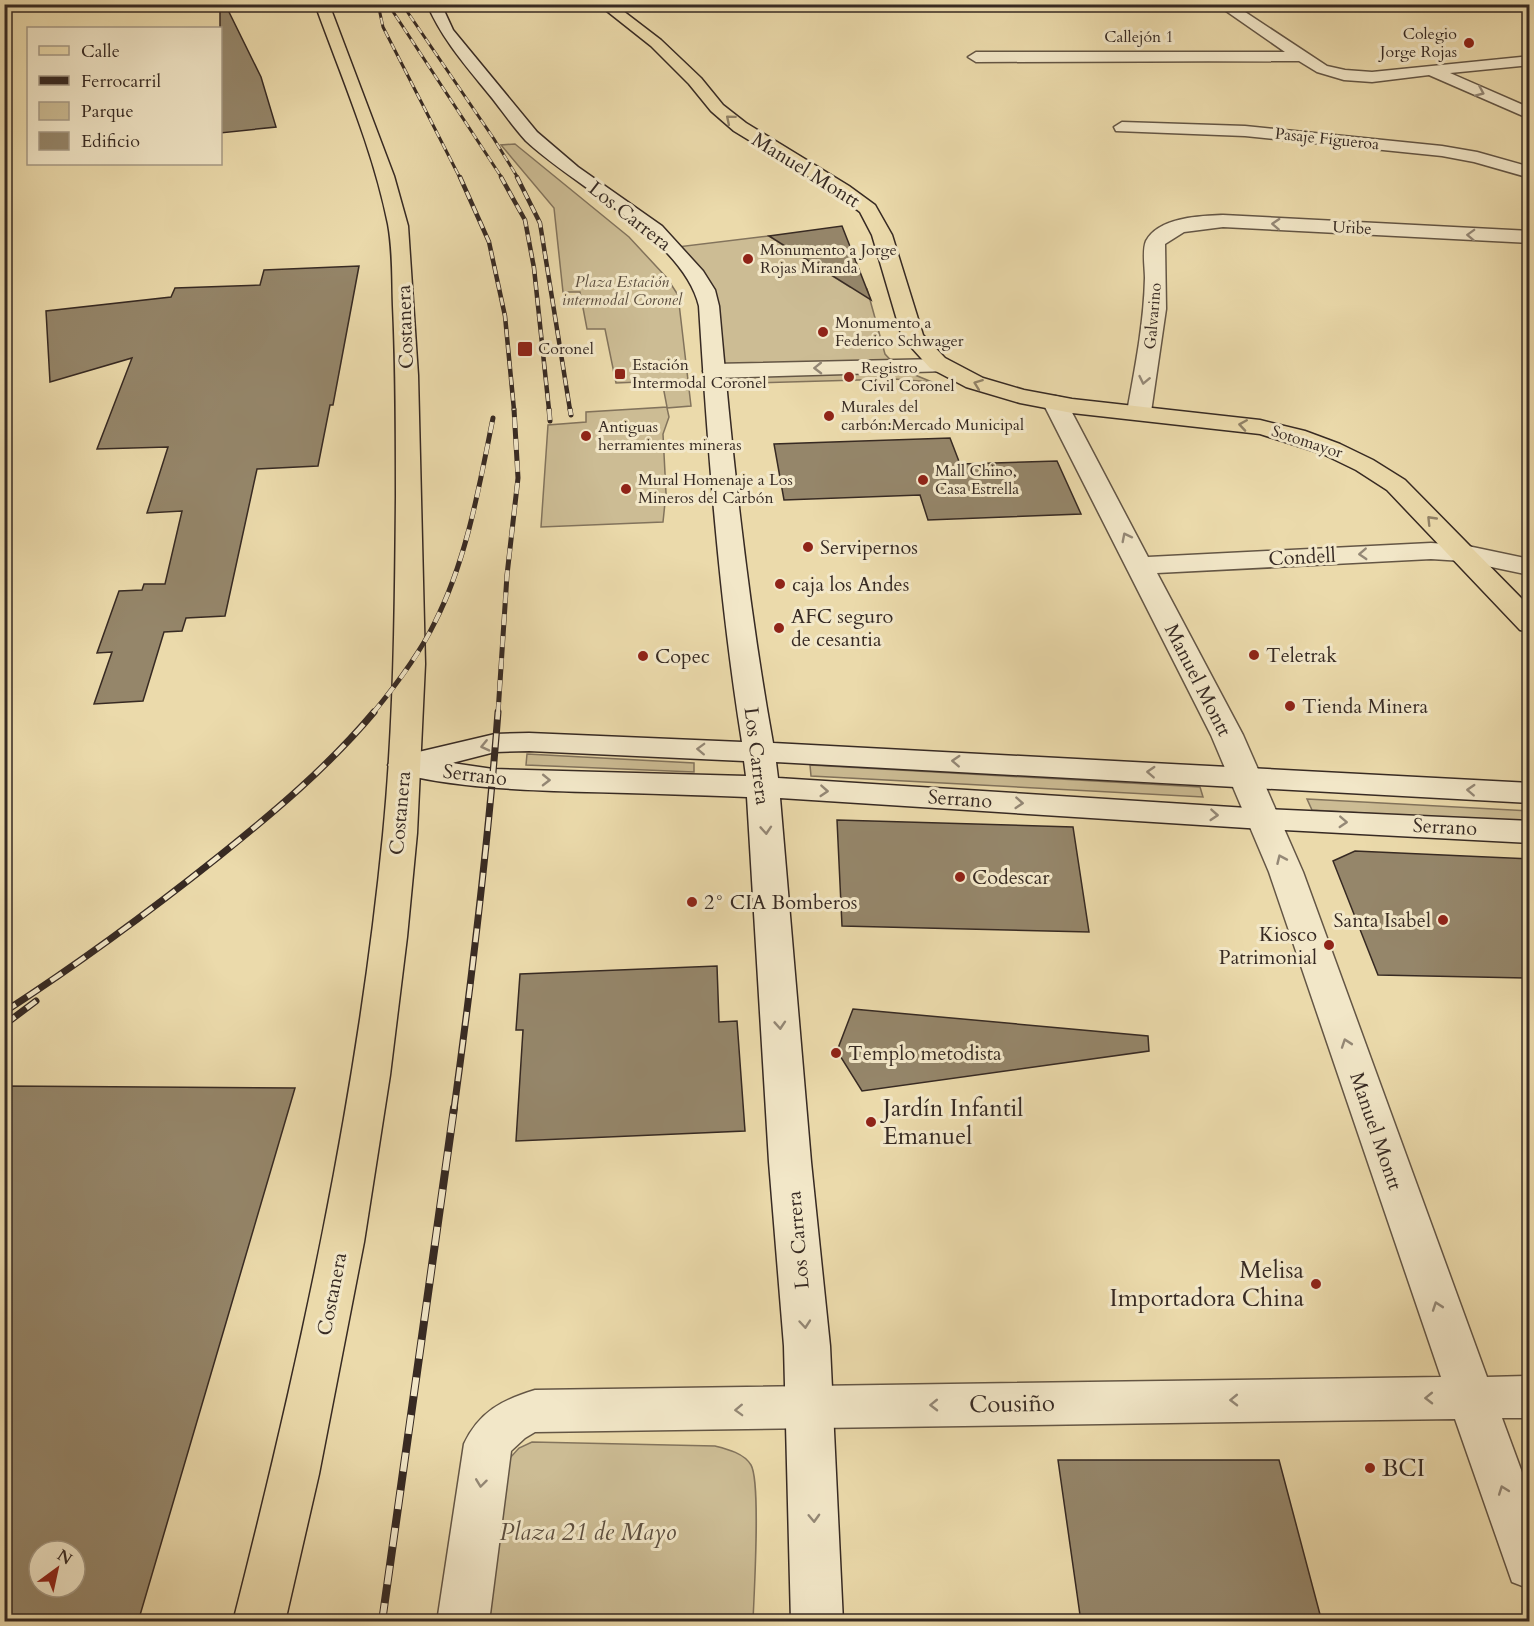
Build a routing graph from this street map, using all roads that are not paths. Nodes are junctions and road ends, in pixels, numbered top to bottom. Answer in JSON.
{"nodes":[{"id":1,"x":322,"y":4,"type":"edge"},
{"id":2,"x":434,"y":4,"type":"edge"},
{"id":3,"x":605,"y":4,"type":"edge"},
{"id":4,"x":1223,"y":4,"type":"edge"},
{"id":5,"x":1302,"y":56,"type":"junction"},
{"id":6,"x":976,"y":57,"type":"dead end"},
{"id":7,"x":1527,"y":61,"type":"edge"},
{"id":8,"x":1431,"y":70,"type":"junction"},
{"id":9,"x":1530,"y":114,"type":"edge"},
{"id":10,"x":1122,"y":127,"type":"dead end"},
{"id":11,"x":1530,"y":173,"type":"edge"},
{"id":12,"x":1175,"y":228,"type":"joint"},
{"id":13,"x":1530,"y":237,"type":"edge"},
{"id":14,"x":940,"y":366,"type":"junction"},
{"id":15,"x":714,"y":371,"type":"junction"},
{"id":16,"x":1055,"y":403,"type":"junction"},
{"id":17,"x":1139,"y":412,"type":"junction"},
{"id":18,"x":1463,"y":553,"type":"junction"},
{"id":19,"x":1141,"y":566,"type":"junction"},
{"id":20,"x":1530,"y":567,"type":"edge"},
{"id":21,"x":1530,"y":624,"type":"edge"},
{"id":22,"x":404,"y":765,"type":"junction"},
{"id":23,"x":761,"y":769,"type":"junction"},
{"id":24,"x":1245,"y":777,"type":"junction"},
{"id":25,"x":1530,"y":793,"type":"edge"},
{"id":26,"x":1263,"y":819,"type":"junction"},
{"id":27,"x":1530,"y":832,"type":"edge"},
{"id":28,"x":1469,"y":1397,"type":"junction"},
{"id":29,"x":1530,"y":1397,"type":"edge"},
{"id":30,"x":811,"y":1407,"type":"junction"},
{"id":31,"x":1530,"y":1565,"type":"edge"},
{"id":32,"x":259,"y":1622,"type":"edge"},
{"id":33,"x":464,"y":1622,"type":"edge"},
{"id":34,"x":817,"y":1622,"type":"edge"}],
"edges":[{"from":1,"to":22,"type":"main road","name":"Costanera"},
{"from":2,"to":15,"type":"street","name":"Los Carrera"},
{"from":14,"to":3,"type":"main road","name":"Manuel Montt","one_way":true},
{"from":4,"to":5,"type":"street"},
{"from":5,"to":6,"type":"street","name":"Callejón 1"},
{"from":5,"to":8,"type":"street"},
{"from":7,"to":8,"type":"street"},
{"from":8,"to":9,"type":"street","one_way":true},
{"from":10,"to":11,"type":"street","name":"Pasaje Figueroa"},
{"from":13,"to":12,"type":"street","name":"Uribe","one_way":true},
{"from":12,"to":17,"type":"street","name":"Galvarino","one_way":true},
{"from":14,"to":15,"type":"street","one_way":true},
{"from":16,"to":14,"type":"main road","name":"Manuel Montt","one_way":true},
{"from":15,"to":23,"type":"street","name":"Los Carrera"},
{"from":16,"to":17,"type":"main road","name":"Sotomayor"},
{"from":19,"to":16,"type":"street","name":"Manuel Montt","one_way":true},
{"from":18,"to":17,"type":"main road","name":"Sotomayor","one_way":true},
{"from":18,"to":19,"type":"street","name":"Condell","one_way":true},
{"from":18,"to":20,"type":"street","name":"Condell"},
{"from":18,"to":21,"type":"main road","name":"Sotomayor"},
{"from":19,"to":24,"type":"street","name":"Manuel Montt"},
{"from":22,"to":23,"type":"street","name":"Serrano"},
{"from":22,"to":32,"type":"main road","name":"Costanera"},
{"from":24,"to":23,"type":"street","name":"Serrano","one_way":true},
{"from":23,"to":26,"type":"street","name":"Serrano","one_way":true},
{"from":23,"to":30,"type":"street","name":"Los Carrera","one_way":true},
{"from":25,"to":24,"type":"street","name":"Serrano","one_way":true},
{"from":24,"to":26,"type":"street","name":"Manuel Montt"},
{"from":26,"to":27,"type":"street","name":"Serrano","one_way":true},
{"from":28,"to":26,"type":"street","name":"Manuel Montt","one_way":true},
{"from":28,"to":29,"type":"street","name":"Cousiño"},
{"from":28,"to":30,"type":"street","name":"Cousiño","one_way":true},
{"from":31,"to":28,"type":"street","name":"Manuel Montt","one_way":true},
{"from":30,"to":33,"type":"street","name":"Cousiño","one_way":true},
{"from":30,"to":34,"type":"street","name":"Los Carrera","one_way":true}]}
